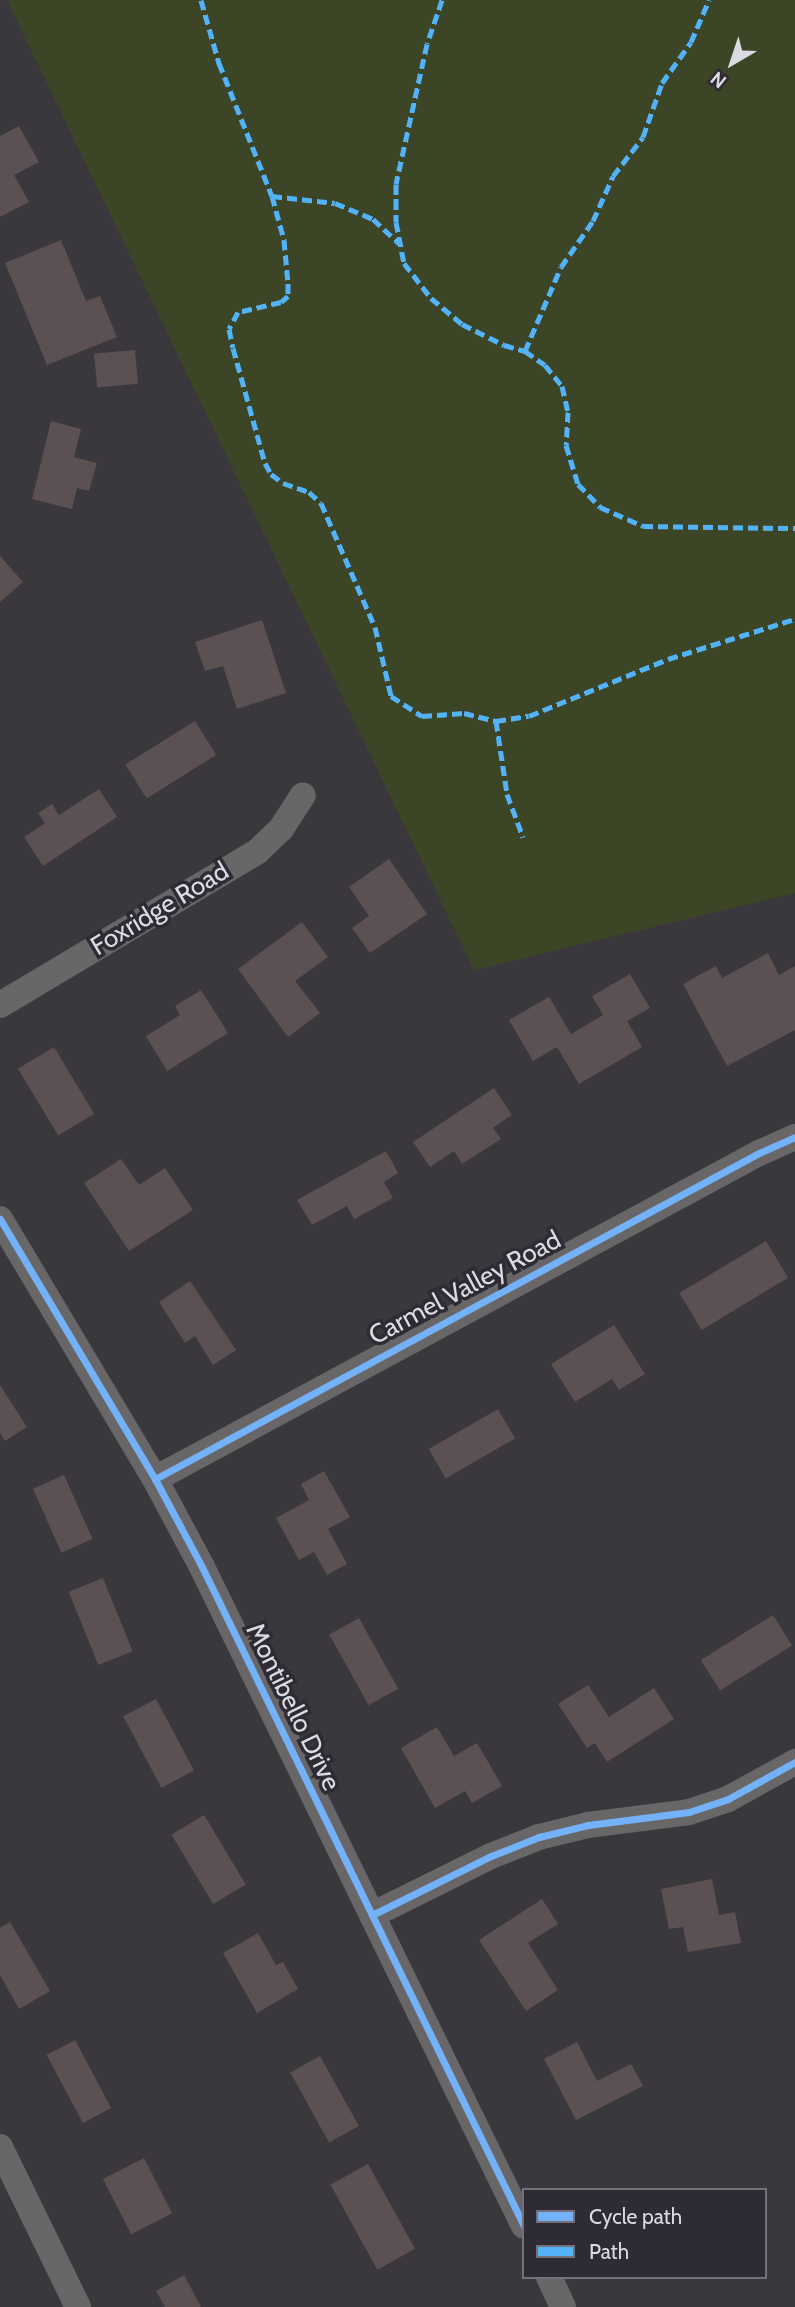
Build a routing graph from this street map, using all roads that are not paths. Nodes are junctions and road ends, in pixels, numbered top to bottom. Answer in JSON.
{"nodes":[{"id":1,"x":303,"y":795,"type":"dead end"},
{"id":2,"x":0,"y":1005,"type":"edge"},
{"id":3,"x":795,"y":1137,"type":"edge"},
{"id":4,"x":0,"y":1219,"type":"edge"},
{"id":5,"x":155,"y":1479,"type":"junction"},
{"id":6,"x":795,"y":1762,"type":"edge"},
{"id":7,"x":372,"y":1915,"type":"junction"},
{"id":8,"x":0,"y":2147,"type":"edge"},
{"id":9,"x":522,"y":2222,"type":"edge"},
{"id":10,"x":550,"y":2279,"type":"edge"},
{"id":11,"x":78,"y":2307,"type":"edge"},
{"id":12,"x":563,"y":2307,"type":"edge"}],
"edges":[{"from":1,"to":2,"type":"street","name":"Foxridge Road"},
{"from":3,"to":5,"type":"street","name":"Carmel Valley Road"},
{"from":4,"to":5,"type":"street","name":"Montibello Drive"},
{"from":5,"to":7,"type":"street","name":"Montibello Drive"},
{"from":6,"to":7,"type":"street"},
{"from":7,"to":9,"type":"street","name":"Montibello Drive"},
{"from":8,"to":11,"type":"street"},
{"from":10,"to":12,"type":"street"}]}
